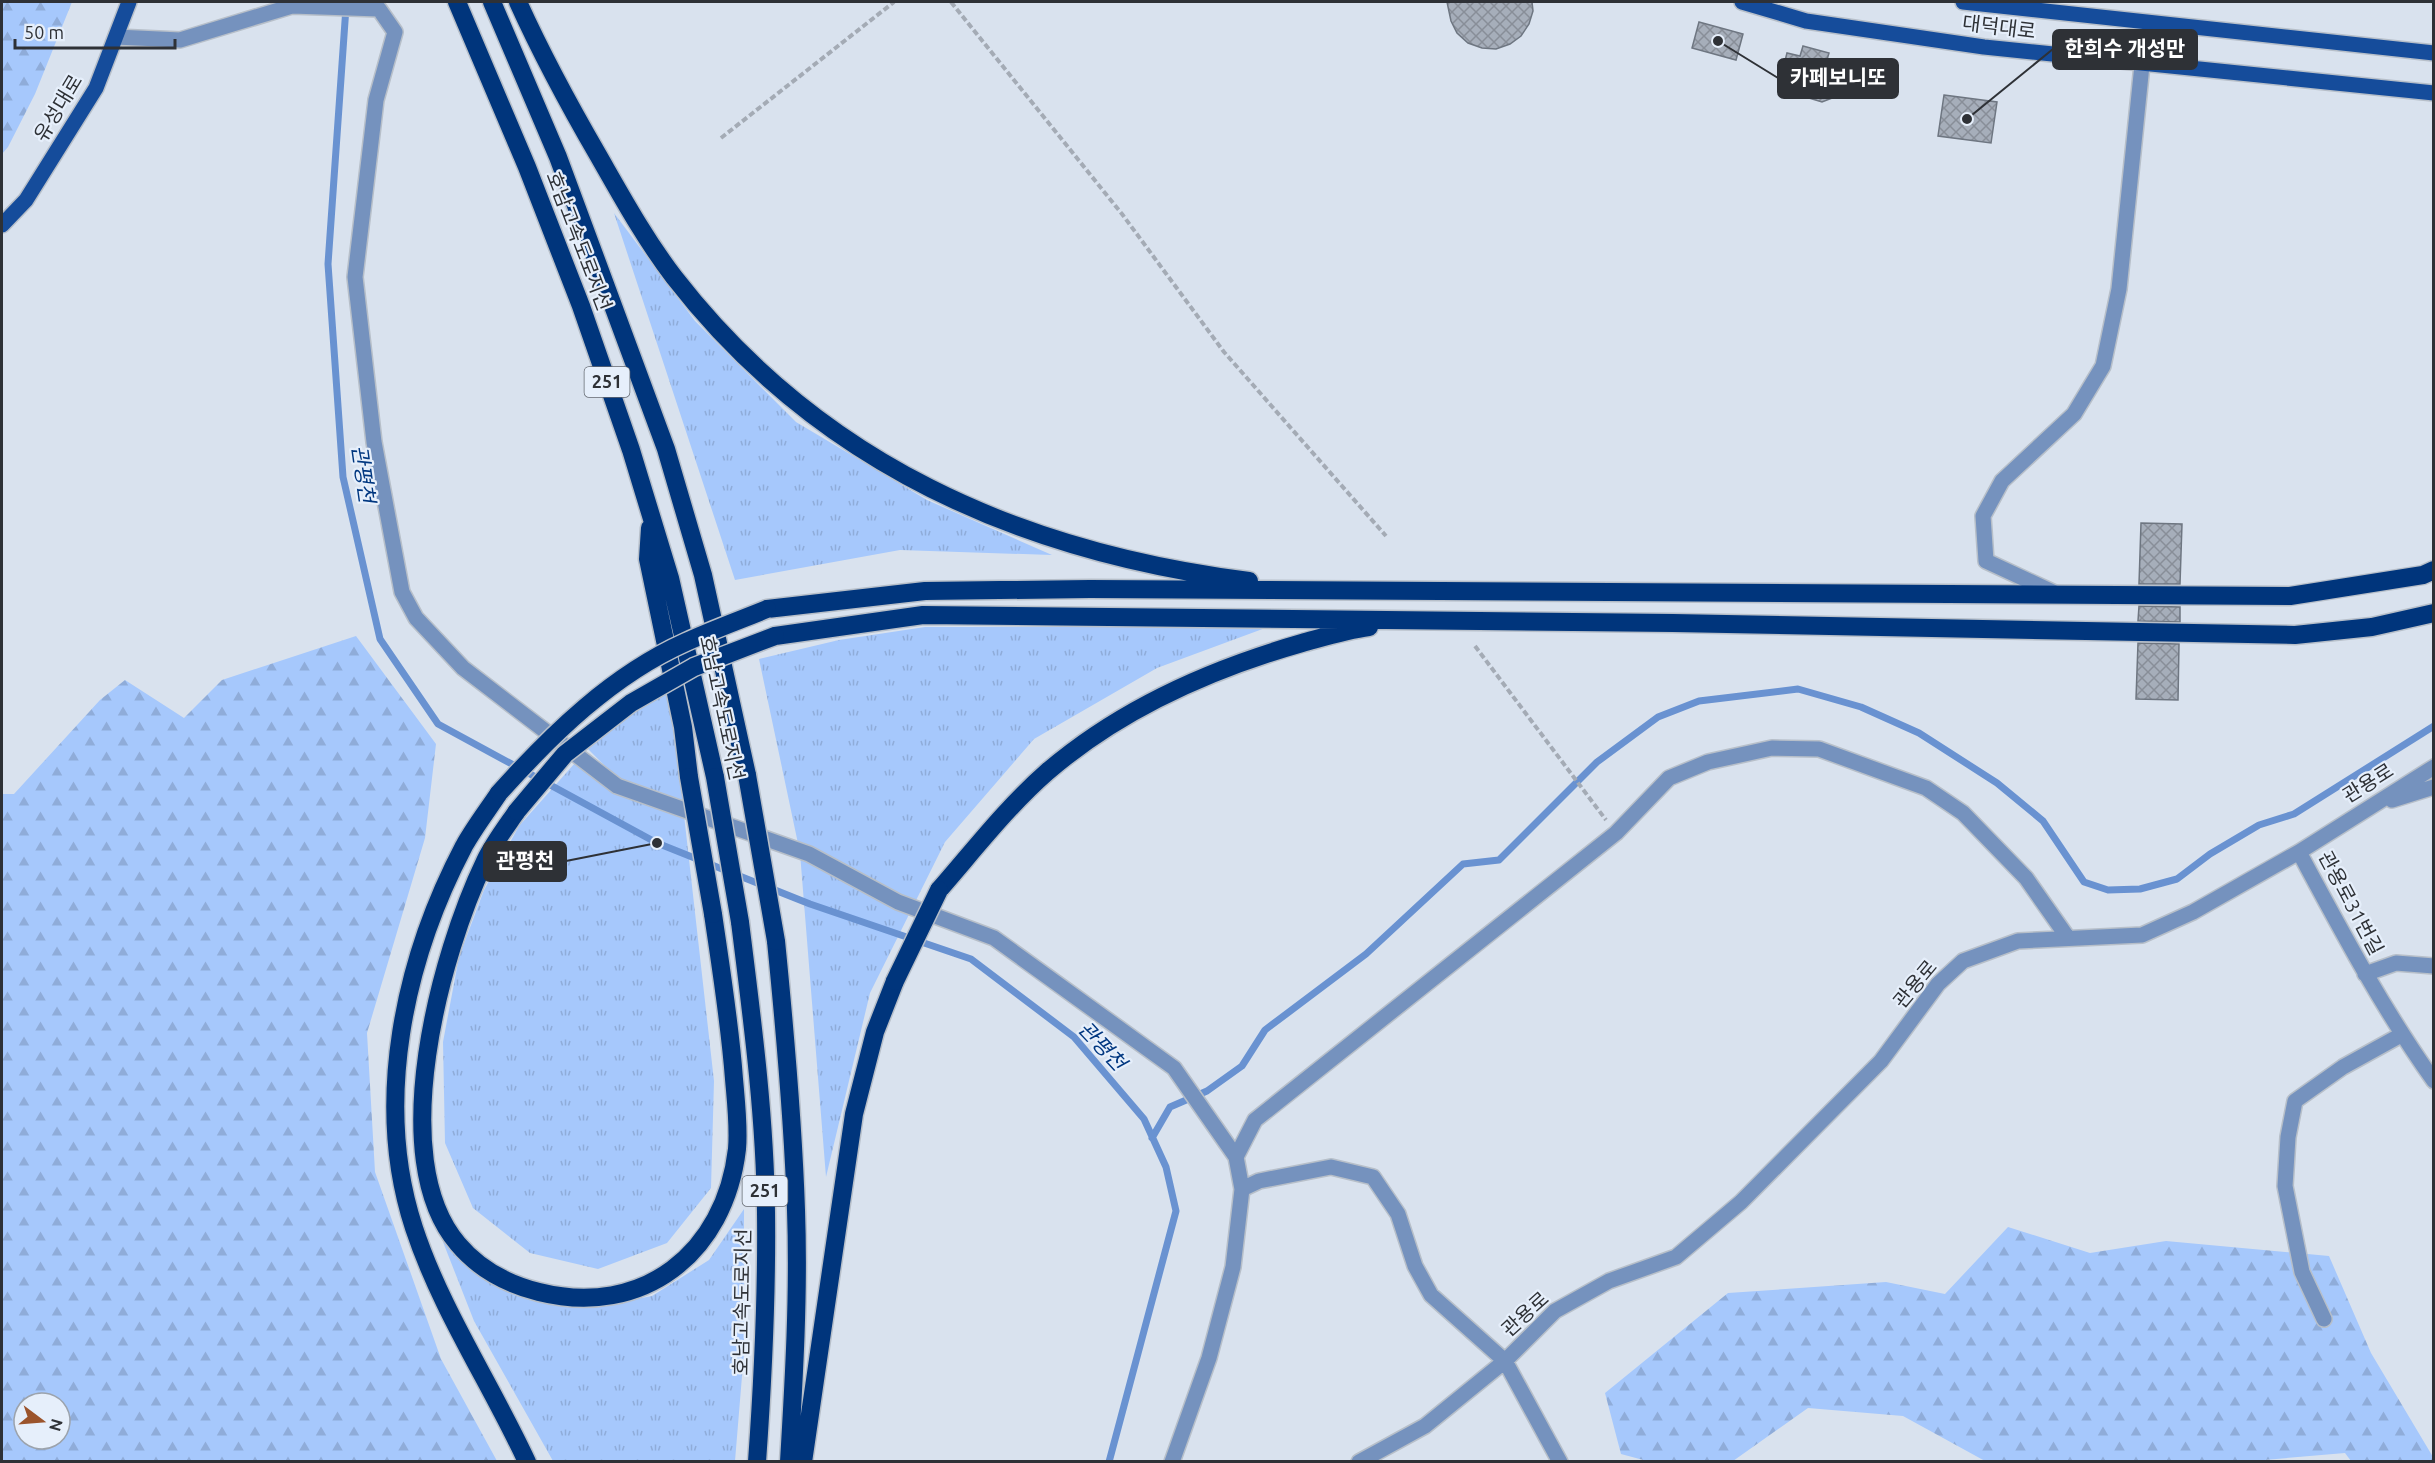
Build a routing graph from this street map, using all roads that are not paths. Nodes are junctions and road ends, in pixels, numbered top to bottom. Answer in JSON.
{"nodes":[{"id":1,"x":129,"y":2,"type":"edge"},
{"id":2,"x":457,"y":2,"type":"edge"},
{"id":3,"x":492,"y":2,"type":"edge"},
{"id":4,"x":518,"y":2,"type":"edge"},
{"id":5,"x":1742,"y":2,"type":"edge"},
{"id":6,"x":1963,"y":2,"type":"edge"},
{"id":7,"x":116,"y":37,"type":"junction"},
{"id":8,"x":2433,"y":53,"type":"edge"},
{"id":9,"x":2142,"y":64,"type":"junction"},
{"id":10,"x":2433,"y":93,"type":"edge"},
{"id":11,"x":2,"y":225,"type":"edge"},
{"id":12,"x":651,"y":514,"type":"junction"},
{"id":13,"x":2433,"y":570,"type":"edge"},
{"id":14,"x":1328,"y":590,"type":"junction"},
{"id":15,"x":2057,"y":594,"type":"junction"},
{"id":16,"x":2433,"y":613,"type":"edge"},
{"id":17,"x":1424,"y":620,"type":"junction"},
{"id":18,"x":2433,"y":767,"type":"edge"},
{"id":19,"x":2433,"y":787,"type":"edge"},
{"id":20,"x":2363,"y":809,"type":"junction"},
{"id":21,"x":2299,"y":852,"type":"junction"},
{"id":22,"x":2068,"y":939,"type":"junction"},
{"id":23,"x":2433,"y":966,"type":"edge"},
{"id":24,"x":2365,"y":974,"type":"junction"},
{"id":25,"x":2401,"y":1035,"type":"junction"},
{"id":26,"x":2433,"y":1081,"type":"edge"},
{"id":27,"x":1236,"y":1157,"type":"junction"},
{"id":28,"x":1242,"y":1189,"type":"junction"},
{"id":29,"x":2324,"y":1318,"type":"dead end"},
{"id":30,"x":1505,"y":1361,"type":"junction"},
{"id":31,"x":527,"y":1461,"type":"edge"},
{"id":32,"x":757,"y":1461,"type":"edge"},
{"id":33,"x":789,"y":1461,"type":"edge"},
{"id":34,"x":803,"y":1461,"type":"edge"},
{"id":35,"x":1172,"y":1461,"type":"edge"},
{"id":36,"x":1359,"y":1461,"type":"edge"},
{"id":37,"x":1560,"y":1461,"type":"edge"}],
"edges":[{"from":1,"to":7,"type":"main road","name":"유성대로"},
{"from":2,"to":12,"type":"highway","name":"호남고속도로지선","number":"251"},
{"from":3,"to":33,"type":"highway","name":"호남고속도로지선","number":"251","bridge":true},
{"from":4,"to":14,"type":"highway"},
{"from":5,"to":9,"type":"main road","name":"대덕대로"},
{"from":6,"to":8,"type":"main road","name":"대덕대로"},
{"from":7,"to":11,"type":"main road","name":"유성대로"},
{"from":7,"to":27,"type":"street"},
{"from":9,"to":10,"type":"main road","name":"대덕대로"},
{"from":9,"to":15,"type":"street"},
{"from":12,"to":17,"type":"highway","bridge":true},
{"from":12,"to":32,"type":"highway","name":"호남고속도로지선","number":"251","bridge":true},
{"from":13,"to":15,"type":"highway"},
{"from":14,"to":15,"type":"highway"},
{"from":14,"to":31,"type":"highway","bridge":true},
{"from":16,"to":17,"type":"highway"},
{"from":17,"to":34,"type":"highway","bridge":true},
{"from":18,"to":20,"type":"street","name":"관용로"},
{"from":19,"to":20,"type":"street"},
{"from":20,"to":21,"type":"street","name":"관용로"},
{"from":21,"to":22,"type":"street","name":"관용로"},
{"from":21,"to":24,"type":"street","name":"관용로31번길"},
{"from":22,"to":27,"type":"street"},
{"from":22,"to":30,"type":"street","name":"관용로"},
{"from":23,"to":24,"type":"street","name":"관용로31번길"},
{"from":24,"to":25,"type":"street","name":"관용로31번길"},
{"from":25,"to":26,"type":"street","name":"관용로31번길"},
{"from":25,"to":29,"type":"street"},
{"from":27,"to":28,"type":"street"},
{"from":28,"to":30,"type":"street","name":"관용로"},
{"from":28,"to":35,"type":"street"},
{"from":30,"to":36,"type":"street","name":"관용로"},
{"from":30,"to":37,"type":"street"}]}
